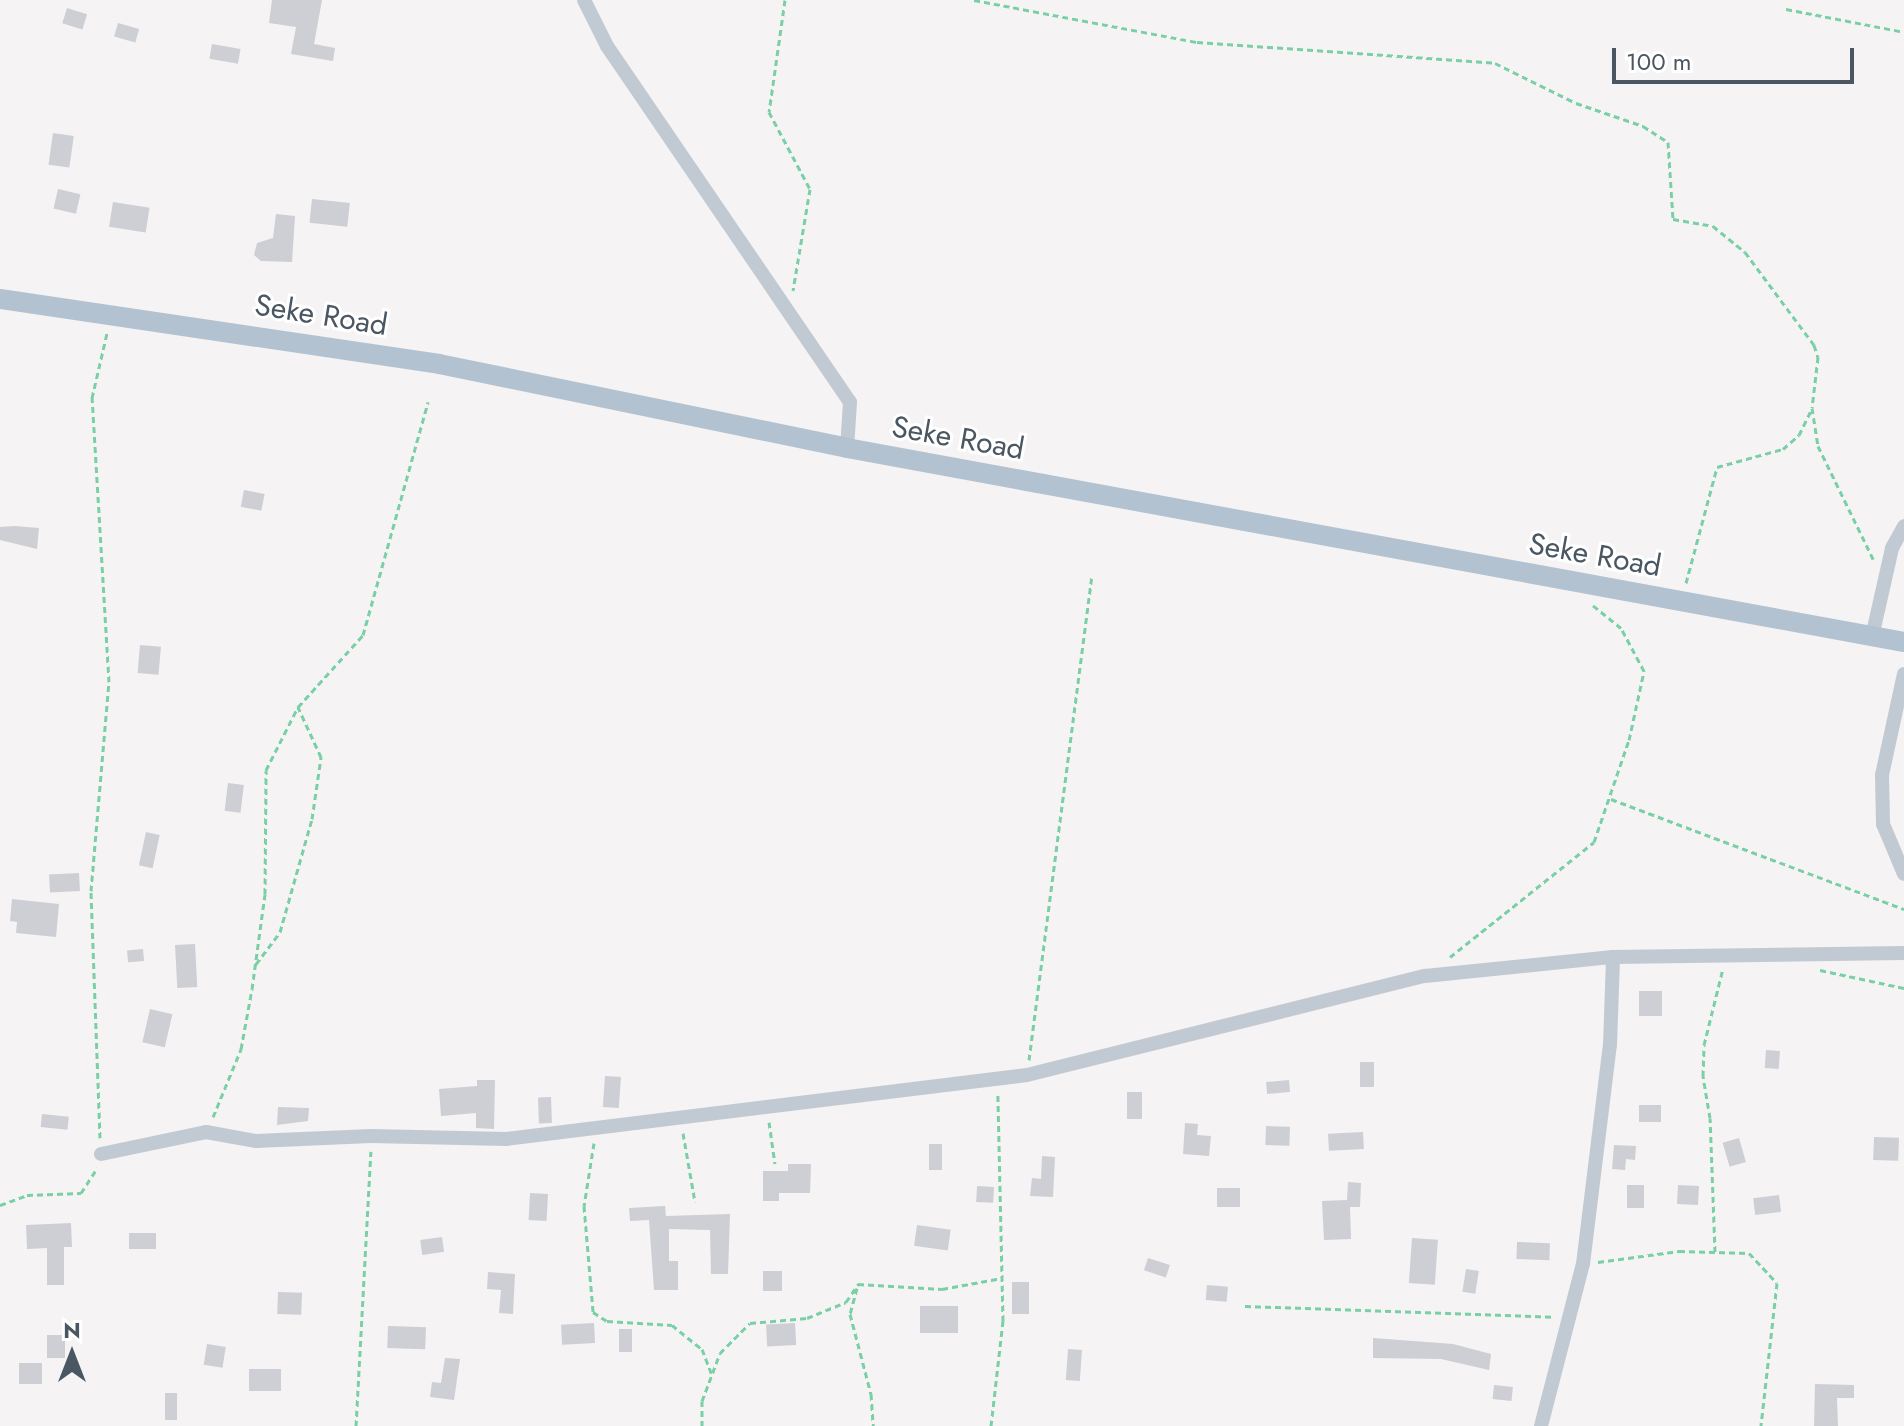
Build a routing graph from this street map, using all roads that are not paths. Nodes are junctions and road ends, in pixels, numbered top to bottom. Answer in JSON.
{"nodes":[{"id":1,"x":584,"y":0,"type":"edge"},
{"id":2,"x":0,"y":299,"type":"edge"},
{"id":3,"x":847,"y":448,"type":"junction"},
{"id":4,"x":1904,"y":526,"type":"edge"},
{"id":5,"x":1872,"y":637,"type":"junction"},
{"id":6,"x":1904,"y":642,"type":"edge"},
{"id":7,"x":1904,"y":674,"type":"edge"},
{"id":8,"x":1904,"y":874,"type":"edge"},
{"id":9,"x":1904,"y":953,"type":"edge"},
{"id":10,"x":1613,"y":957,"type":"junction"},
{"id":11,"x":101,"y":1154,"type":"road end"},
{"id":12,"x":1541,"y":1426,"type":"edge"}],
"edges":[{"from":1,"to":3,"type":"street"},
{"from":2,"to":3,"type":"main road","name":"Seke Road"},
{"from":3,"to":5,"type":"main road","name":"Seke Road"},
{"from":4,"to":5,"type":"street"},
{"from":5,"to":6,"type":"main road","name":"Seke Road"},
{"from":7,"to":8,"type":"street"},
{"from":9,"to":10,"type":"street"},
{"from":10,"to":11,"type":"street"},
{"from":10,"to":12,"type":"street"}]}
